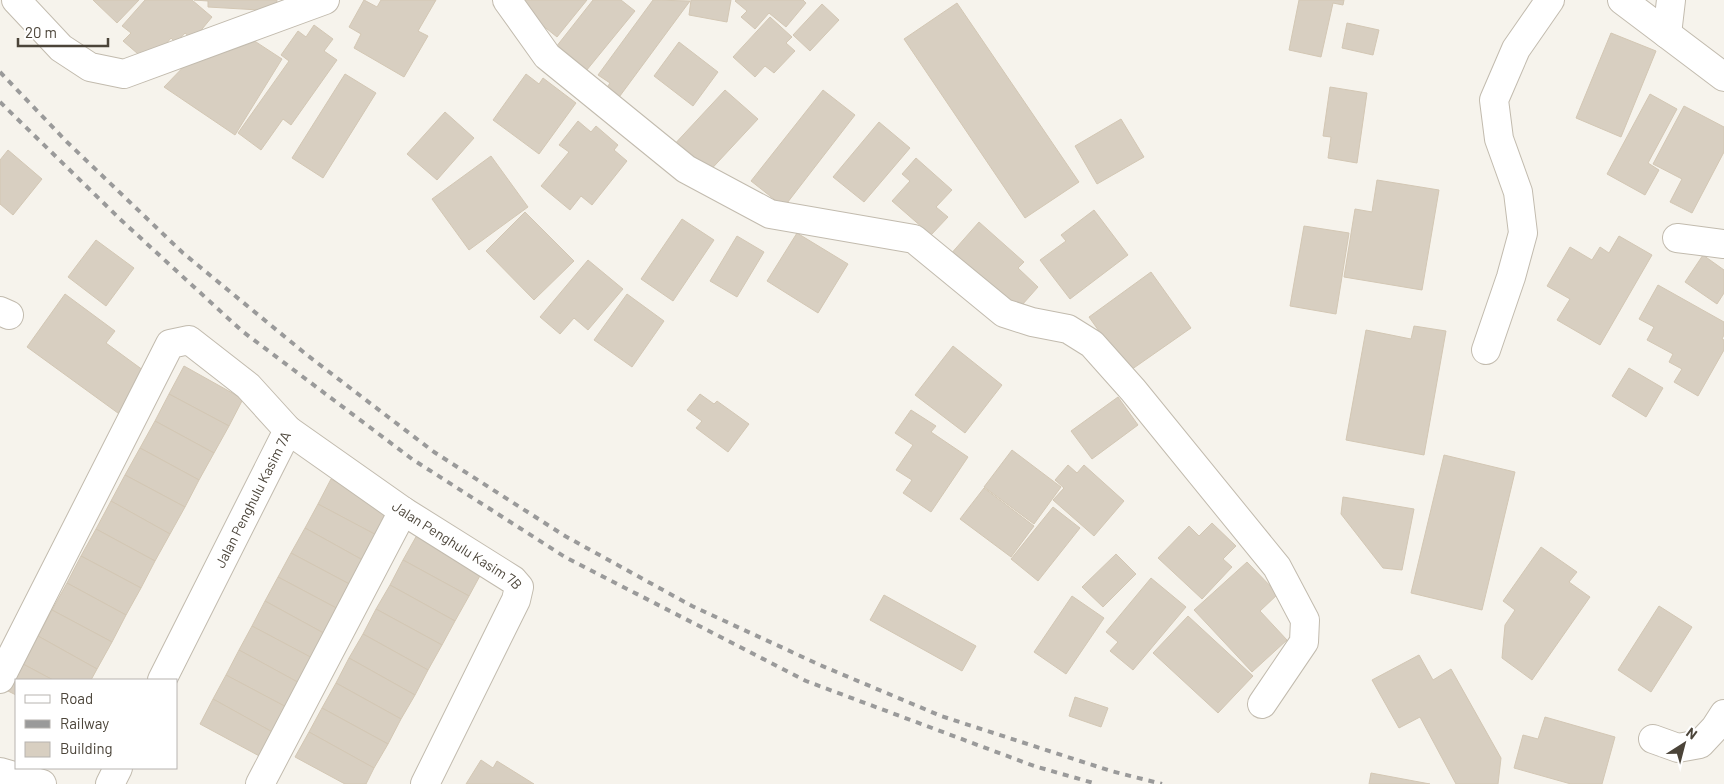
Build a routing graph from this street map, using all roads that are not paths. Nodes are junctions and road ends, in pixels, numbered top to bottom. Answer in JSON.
{"nodes":[{"id":1,"x":16,"y":0,"type":"edge"},
{"id":2,"x":325,"y":0,"type":"edge"},
{"id":3,"x":507,"y":0,"type":"edge"},
{"id":4,"x":1550,"y":0,"type":"edge"},
{"id":5,"x":1622,"y":0,"type":"edge"},
{"id":6,"x":1671,"y":0,"type":"edge"},
{"id":7,"x":1667,"y":34,"type":"junction"},
{"id":8,"x":1724,"y":77,"type":"edge"},
{"id":9,"x":1677,"y":238,"type":"dead end"},
{"id":10,"x":1724,"y":244,"type":"edge"},
{"id":11,"x":1486,"y":350,"type":"dead end"},
{"id":12,"x":288,"y":430,"type":"junction"},
{"id":13,"x":403,"y":511,"type":"junction"},
{"id":14,"x":163,"y":679,"type":"edge"},
{"id":15,"x":0,"y":680,"type":"edge"},
{"id":16,"x":1262,"y":704,"type":"dead end"},
{"id":17,"x":1724,"y":714,"type":"edge"},
{"id":18,"x":1653,"y":739,"type":"dead end"},
{"id":19,"x":118,"y":769,"type":"edge"},
{"id":20,"x":0,"y":772,"type":"edge"},
{"id":21,"x":42,"y":784,"type":"edge"},
{"id":22,"x":110,"y":784,"type":"edge"},
{"id":23,"x":260,"y":784,"type":"edge"},
{"id":24,"x":425,"y":784,"type":"edge"}],
"edges":[{"from":1,"to":2,"type":"street"},
{"from":3,"to":16,"type":"street"},
{"from":4,"to":11,"type":"street"},
{"from":5,"to":7,"type":"street"},
{"from":6,"to":7,"type":"street"},
{"from":7,"to":8,"type":"street"},
{"from":9,"to":10,"type":"street"},
{"from":12,"to":13,"type":"street","name":"Jalan Penghulu Kasim 7B"},
{"from":12,"to":14,"type":"street","name":"Jalan Penghulu Kasim 7A"},
{"from":12,"to":15,"type":"street","name":"Jalan Penghulu Kasim 7A"},
{"from":13,"to":23,"type":"street"},
{"from":13,"to":24,"type":"street","name":"Jalan Penghulu Kasim 7B"},
{"from":17,"to":18,"type":"street"},
{"from":19,"to":22,"type":"street"},
{"from":20,"to":21,"type":"street"}]}
